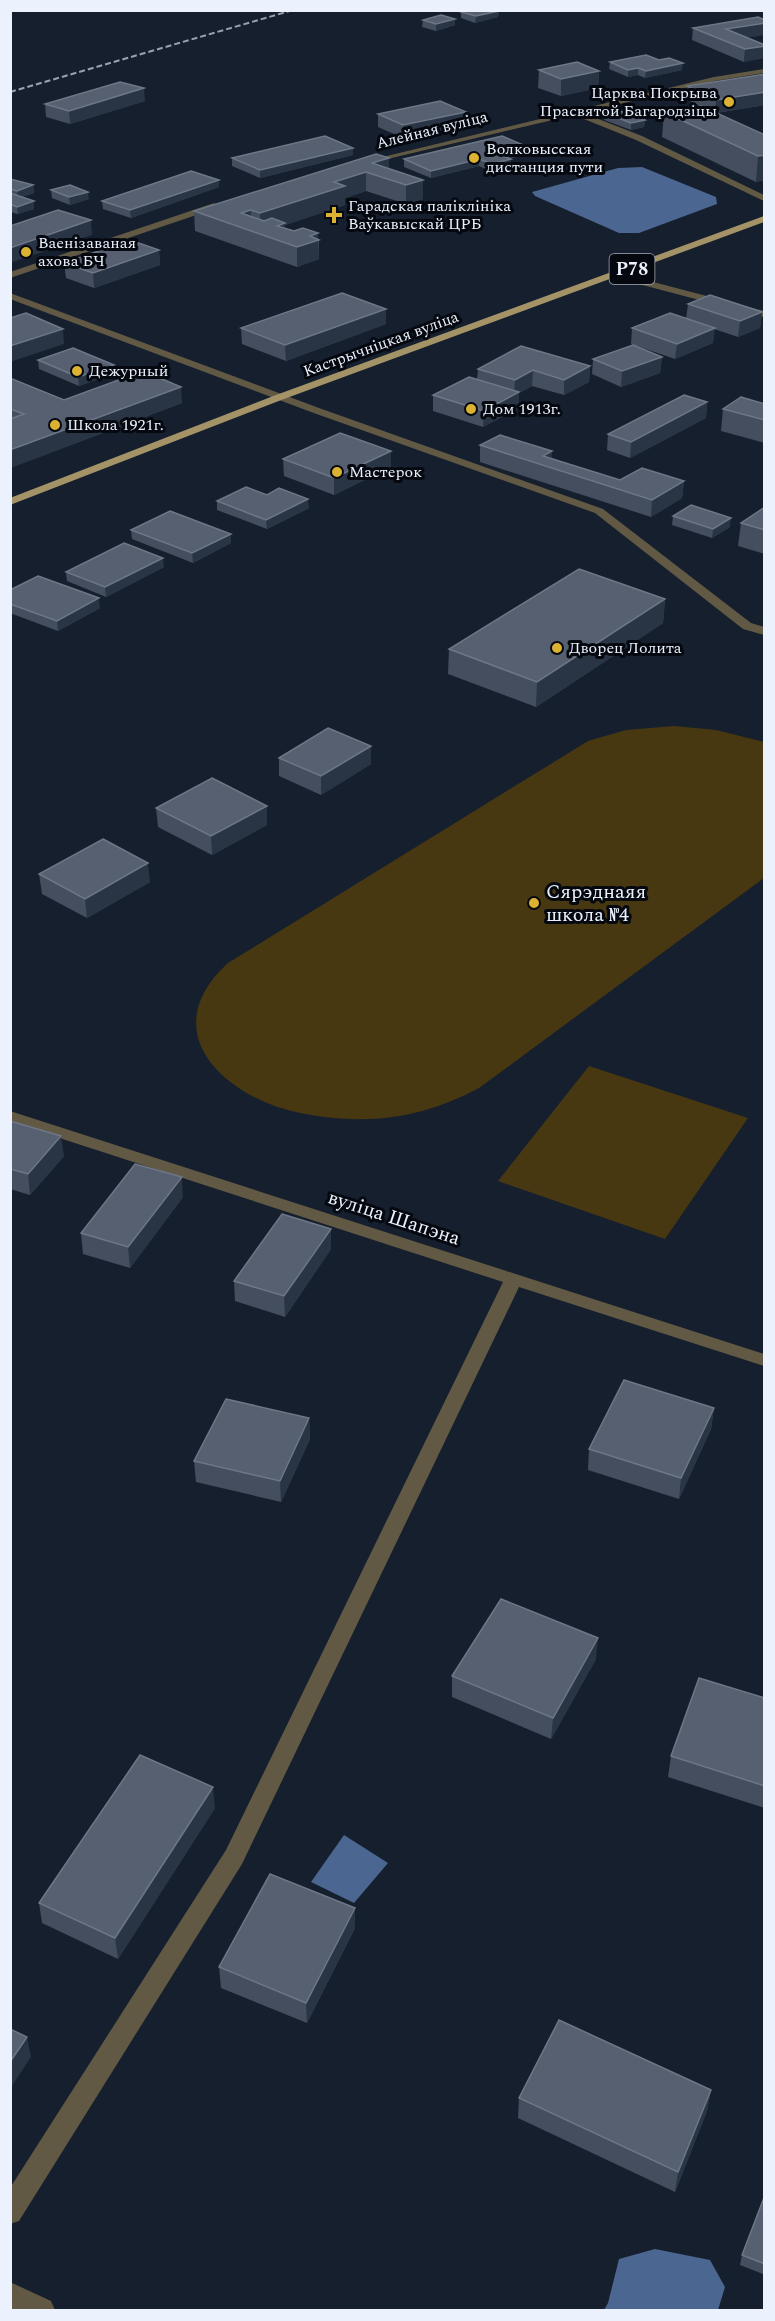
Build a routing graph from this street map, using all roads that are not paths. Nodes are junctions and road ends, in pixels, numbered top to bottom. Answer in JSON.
{"nodes":[{"id":1,"x":765,"y":71,"type":"edge"},
{"id":2,"x":574,"y":112,"type":"junction"},
{"id":3,"x":357,"y":164,"type":"edge"},
{"id":4,"x":765,"y":198,"type":"edge"},
{"id":5,"x":229,"y":202,"type":"edge"},
{"id":6,"x":765,"y":219,"type":"edge"},
{"id":7,"x":10,"y":275,"type":"edge"},
{"id":8,"x":615,"y":275,"type":"junction"},
{"id":9,"x":10,"y":296,"type":"edge"},
{"id":10,"x":765,"y":314,"type":"edge"},
{"id":11,"x":280,"y":397,"type":"junction"},
{"id":12,"x":10,"y":502,"type":"edge"},
{"id":13,"x":765,"y":631,"type":"edge"},
{"id":14,"x":10,"y":1116,"type":"edge"},
{"id":15,"x":514,"y":1278,"type":"junction"},
{"id":16,"x":765,"y":1360,"type":"edge"},
{"id":17,"x":10,"y":2212,"type":"edge"},
{"id":18,"x":10,"y":2295,"type":"edge"},
{"id":19,"x":42,"y":2310,"type":"edge"}],
"edges":[{"from":1,"to":2,"type":"street","name":"Алейная вуліца"},
{"from":2,"to":3,"type":"street","name":"Алейная вуліца"},
{"from":2,"to":4,"type":"street"},
{"from":5,"to":7,"type":"street"},
{"from":6,"to":8,"type":"main road","name":"Кастрычніцкая вуліца","number":"Р78"},
{"from":8,"to":10,"type":"street"},
{"from":8,"to":11,"type":"main road","name":"Кастрычніцкая вуліца","number":"Р78"},
{"from":9,"to":11,"type":"street"},
{"from":11,"to":12,"type":"main road","name":"Кастрычніцкая вуліца","number":"Р78"},
{"from":11,"to":13,"type":"street"},
{"from":14,"to":15,"type":"street","name":"вуліца Шапэна"},
{"from":15,"to":16,"type":"street","name":"вуліца Шапэна"},
{"from":15,"to":17,"type":"street"},
{"from":18,"to":19,"type":"street"}]}
